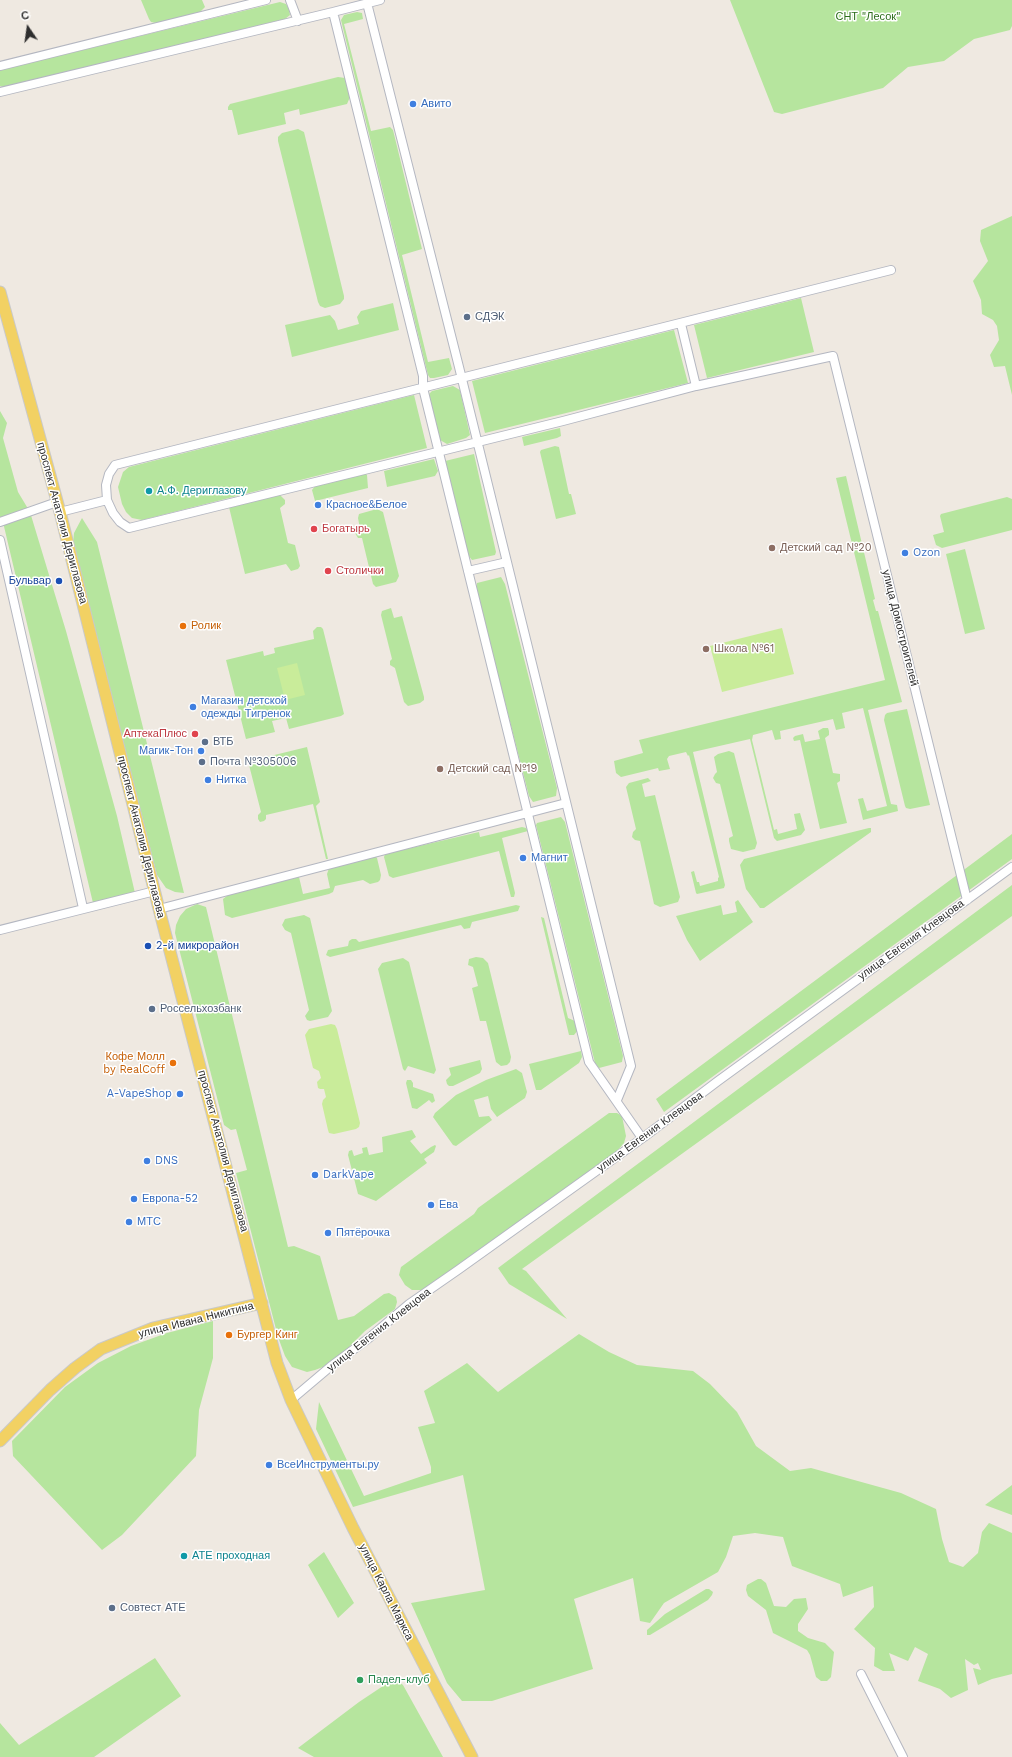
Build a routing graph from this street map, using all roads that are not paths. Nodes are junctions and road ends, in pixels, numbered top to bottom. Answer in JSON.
{"nodes":[{"id":1,"x":266,"y":0,"type":"edge"},
{"id":2,"x":290,"y":0,"type":"edge"},
{"id":3,"x":380,"y":0,"type":"edge"},
{"id":4,"x":367,"y":3,"type":"junction"},
{"id":5,"x":333,"y":12,"type":"junction"},
{"id":6,"x":298,"y":21,"type":"junction"},
{"id":7,"x":0,"y":66,"type":"edge"},
{"id":8,"x":0,"y":92,"type":"edge"},
{"id":9,"x":891,"y":270,"type":"dead end"},
{"id":10,"x":0,"y":292,"type":"edge"},
{"id":11,"x":681,"y":324,"type":"junction"},
{"id":12,"x":461,"y":378,"type":"junction"},
{"id":13,"x":696,"y":386,"type":"junction"},
{"id":14,"x":423,"y":388,"type":"junction"},
{"id":15,"x":477,"y":442,"type":"junction"},
{"id":16,"x":439,"y":451,"type":"junction"},
{"id":17,"x":107,"y":500,"type":"junction"},
{"id":18,"x":58,"y":507,"type":"junction"},
{"id":19,"x":0,"y":522,"type":"edge"},
{"id":20,"x":0,"y":540,"type":"edge"},
{"id":21,"x":507,"y":562,"type":"junction"},
{"id":22,"x":468,"y":571,"type":"junction"},
{"id":23,"x":566,"y":803,"type":"junction"},
{"id":24,"x":528,"y":813,"type":"junction"},
{"id":25,"x":1012,"y":868,"type":"edge"},
{"id":26,"x":155,"y":890,"type":"junction"},
{"id":27,"x":967,"y":900,"type":"junction"},
{"id":28,"x":83,"y":908,"type":"junction"},
{"id":29,"x":159,"y":909,"type":"junction"},
{"id":30,"x":0,"y":930,"type":"edge"},
{"id":31,"x":617,"y":1100,"type":"junction"},
{"id":32,"x":642,"y":1138,"type":"junction"},
{"id":33,"x":262,"y":1303,"type":"junction"},
{"id":34,"x":291,"y":1400,"type":"junction"},
{"id":35,"x":0,"y":1441,"type":"edge"},
{"id":36,"x":861,"y":1674,"type":"dead end"},
{"id":37,"x":472,"y":1757,"type":"edge"},
{"id":38,"x":902,"y":1757,"type":"edge"}],
"edges":[{"from":1,"to":7,"type":"street"},
{"from":2,"to":6,"type":"street"},
{"from":3,"to":4,"type":"street"},
{"from":4,"to":5,"type":"street"},
{"from":4,"to":12,"type":"street"},
{"from":5,"to":6,"type":"street"},
{"from":5,"to":14,"type":"street"},
{"from":6,"to":8,"type":"street"},
{"from":9,"to":11,"type":"street"},
{"from":10,"to":18,"type":"main road","name":"проспект Анатолия Дериглазова"},
{"from":11,"to":12,"type":"street"},
{"from":11,"to":13,"type":"street"},
{"from":12,"to":14,"type":"street"},
{"from":12,"to":15,"type":"street"},
{"from":13,"to":15,"type":"street"},
{"from":13,"to":27,"type":"street","name":"улица Домостроителей"},
{"from":14,"to":16,"type":"street"},
{"from":14,"to":17,"type":"street"},
{"from":15,"to":16,"type":"street"},
{"from":15,"to":21,"type":"street"},
{"from":16,"to":17,"type":"street"},
{"from":16,"to":22,"type":"street"},
{"from":17,"to":18,"type":"street"},
{"from":18,"to":19,"type":"street"},
{"from":18,"to":26,"type":"main road","name":"проспект Анатолия Дериглазова"},
{"from":20,"to":28,"type":"street"},
{"from":21,"to":22,"type":"street"},
{"from":21,"to":23,"type":"street"},
{"from":22,"to":24,"type":"street"},
{"from":23,"to":24,"type":"street"},
{"from":23,"to":31,"type":"street"},
{"from":24,"to":29,"type":"street"},
{"from":24,"to":31,"type":"street"},
{"from":25,"to":27,"type":"street","name":"улица Евгения Клевцова"},
{"from":26,"to":28,"type":"street"},
{"from":26,"to":29,"type":"main road","name":"проспект Анатолия Дериглазова"},
{"from":27,"to":32,"type":"street","name":"улица Евгения Клевцова"},
{"from":28,"to":30,"type":"street"},
{"from":29,"to":33,"type":"main road","name":"проспект Анатолия Дериглазова"},
{"from":31,"to":32,"type":"street"},
{"from":32,"to":34,"type":"street","name":"улица Евгения Клевцова"},
{"from":33,"to":34,"type":"main road","name":"проспект Анатолия Дериглазова"},
{"from":33,"to":35,"type":"main road","name":"улица Ивана Никитина"},
{"from":34,"to":37,"type":"main road","name":"улица Карла Маркса"},
{"from":36,"to":38,"type":"street"}]}
